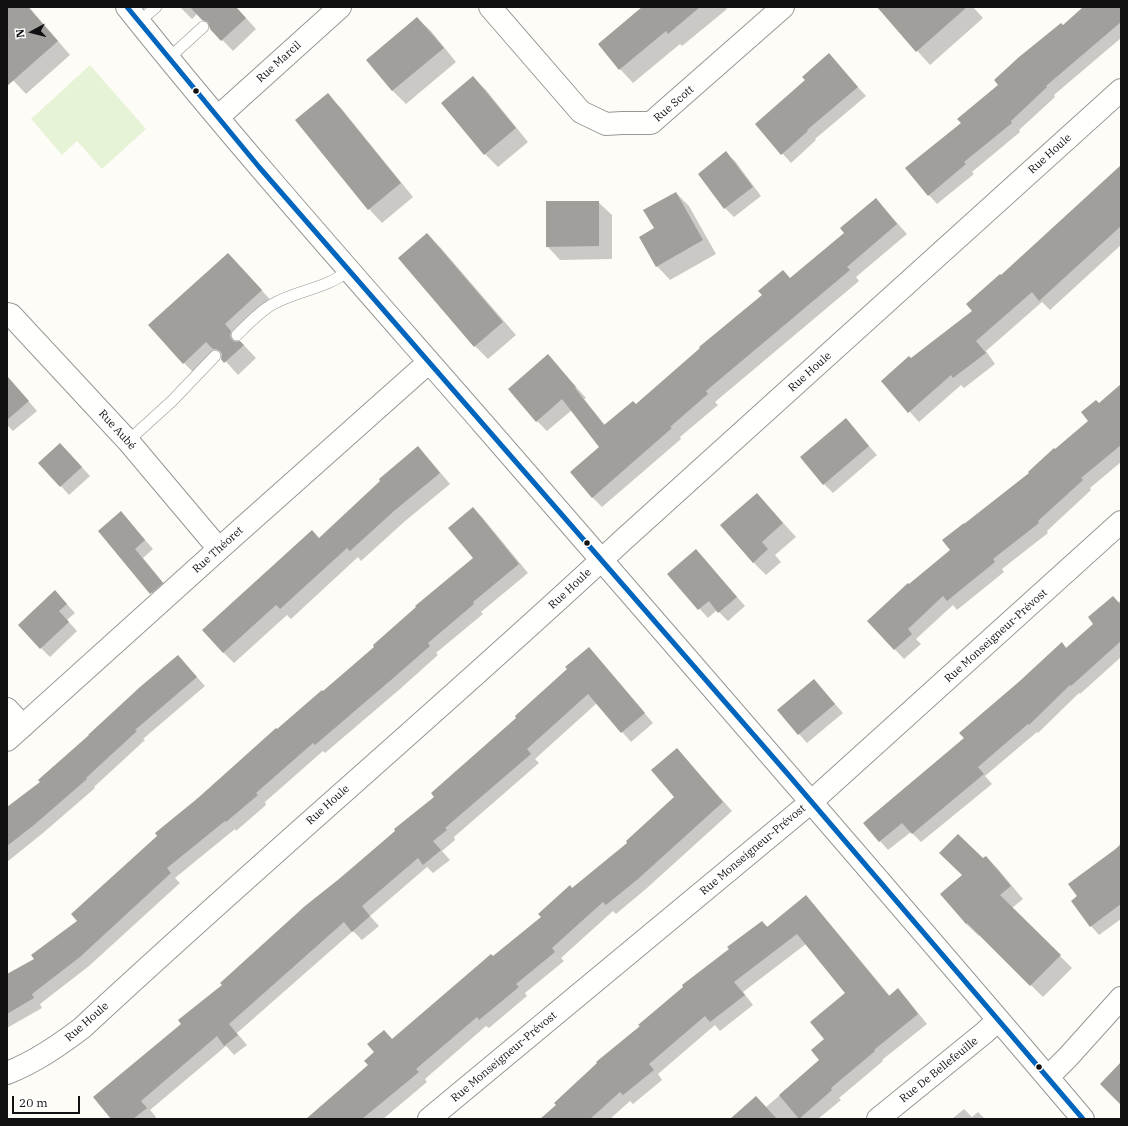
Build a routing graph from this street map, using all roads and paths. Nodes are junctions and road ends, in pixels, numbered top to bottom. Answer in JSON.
{"nodes":[{"id":1,"x":156,"y":7,"type":"edge"},
{"id":2,"x":340,"y":7,"type":"edge"},
{"id":3,"x":490,"y":7,"type":"edge"},
{"id":4,"x":783,"y":7,"type":"edge"},
{"id":5,"x":133,"y":15,"type":"edge"},
{"id":6,"x":203,"y":27,"type":"dead end"},
{"id":7,"x":169,"y":58,"type":"junction"},
{"id":8,"x":1121,"y":90,"type":"edge"},
{"id":9,"x":218,"y":116,"type":"junction"},
{"id":10,"x":349,"y":270,"type":"junction"},
{"id":11,"x":9,"y":314,"type":"edge"},
{"id":12,"x":237,"y":335,"type":"dead end"},
{"id":13,"x":215,"y":356,"type":"dead end"},
{"id":14,"x":429,"y":362,"type":"junction"},
{"id":15,"x":128,"y":442,"type":"junction"},
{"id":16,"x":1121,"y":522,"type":"edge"},
{"id":17,"x":219,"y":549,"type":"junction"},
{"id":18,"x":602,"y":560,"type":"junction"},
{"id":19,"x":7,"y":709,"type":"edge"},
{"id":20,"x":15,"y":733,"type":"edge"},
{"id":21,"x":811,"y":802,"type":"junction"},
{"id":22,"x":1121,"y":998,"type":"edge"},
{"id":23,"x":998,"y":1020,"type":"junction"},
{"id":24,"x":7,"y":1073,"type":"edge"},
{"id":25,"x":1048,"y":1077,"type":"junction"},
{"id":26,"x":429,"y":1119,"type":"edge"},
{"id":27,"x":878,"y":1119,"type":"edge"},
{"id":28,"x":1083,"y":1119,"type":"edge"}],
"edges":[{"from":1,"to":5,"type":"lane"},
{"from":2,"to":9,"type":"street","name":"Rue Marcil"},
{"from":3,"to":4,"type":"street","name":"Rue Scott"},
{"from":5,"to":7,"type":"street"},
{"from":6,"to":7,"type":"lane"},
{"from":7,"to":9,"type":"street"},
{"from":8,"to":18,"type":"street","name":"Rue Houle"},
{"from":9,"to":10,"type":"street"},
{"from":10,"to":12,"type":"lane"},
{"from":10,"to":14,"type":"street"},
{"from":11,"to":15,"type":"street","name":"Rue Aubé"},
{"from":13,"to":15,"type":"lane"},
{"from":14,"to":17,"type":"street","name":"Rue Théoret"},
{"from":14,"to":18,"type":"street"},
{"from":15,"to":17,"type":"street","name":"Rue Aubé"},
{"from":16,"to":21,"type":"street","name":"Rue Monseigneur-Prévost"},
{"from":17,"to":20,"type":"street","name":"Rue Théoret"},
{"from":18,"to":21,"type":"street"},
{"from":18,"to":24,"type":"street","name":"Rue Houle"},
{"from":19,"to":20,"type":"street"},
{"from":21,"to":23,"type":"street"},
{"from":21,"to":26,"type":"street","name":"Rue Monseigneur-Prévost"},
{"from":22,"to":25,"type":"street"},
{"from":23,"to":25,"type":"street"},
{"from":23,"to":27,"type":"street","name":"Rue De Bellefeuille"},
{"from":25,"to":28,"type":"street"}]}
